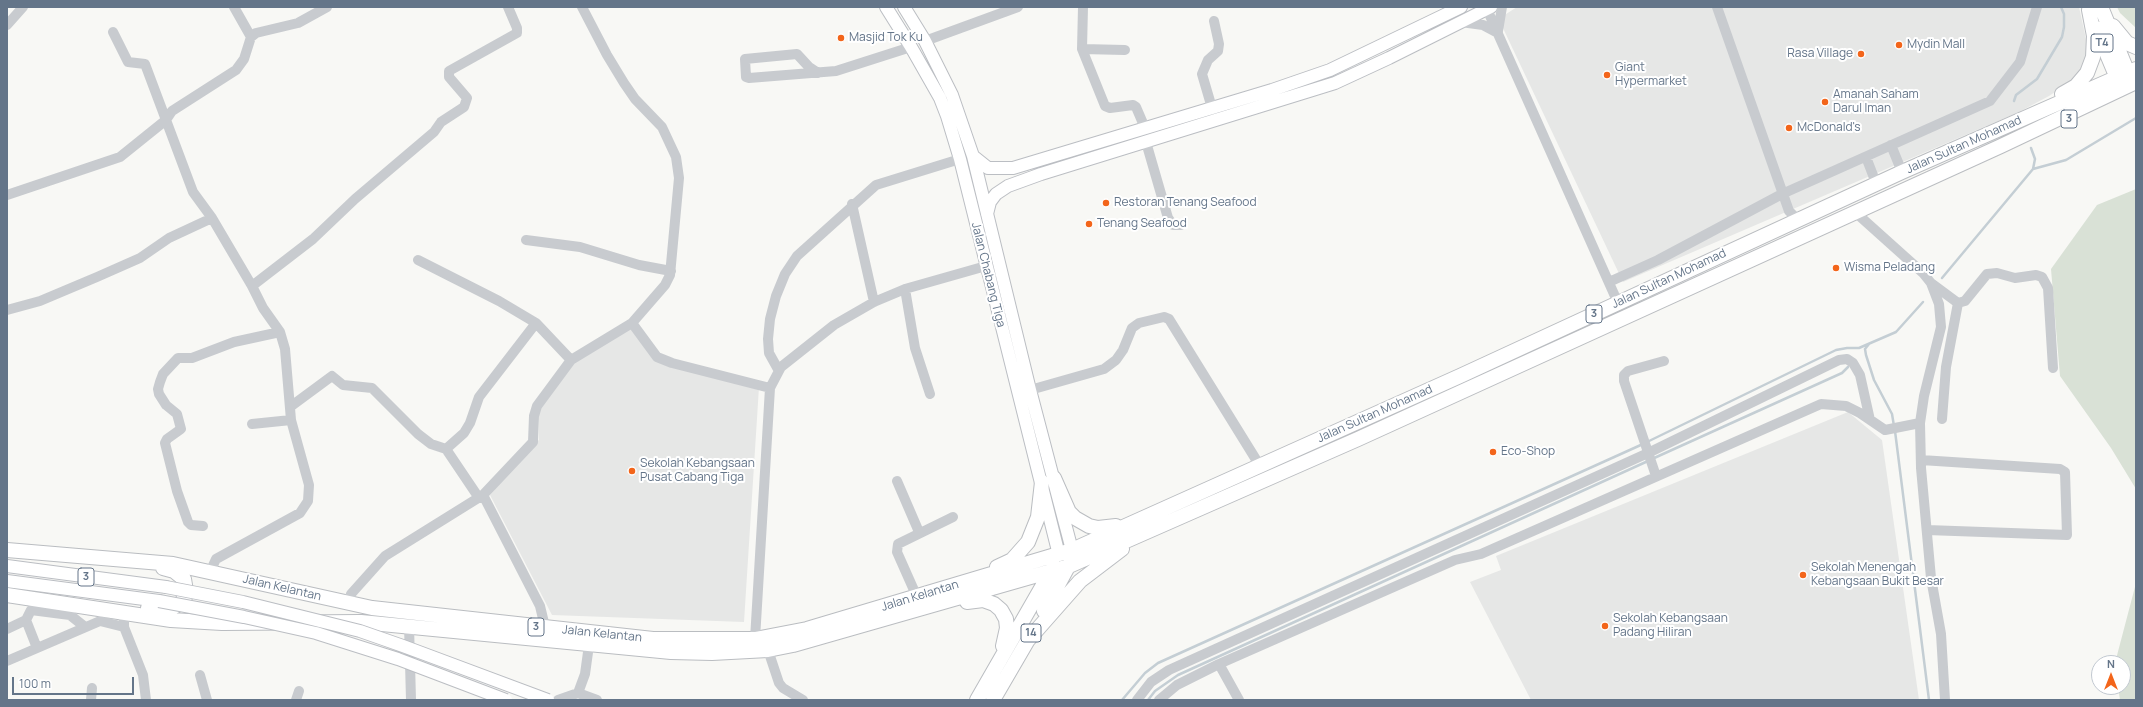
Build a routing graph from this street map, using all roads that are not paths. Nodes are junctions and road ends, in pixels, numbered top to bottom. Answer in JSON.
{"nodes":[{"id":1,"x":23,"y":7,"type":"edge"},
{"id":2,"x":234,"y":7,"type":"edge"},
{"id":3,"x":328,"y":7,"type":"edge"},
{"id":4,"x":508,"y":7,"type":"edge"},
{"id":5,"x":582,"y":7,"type":"edge"},
{"id":6,"x":886,"y":7,"type":"edge"},
{"id":7,"x":904,"y":7,"type":"edge"},
{"id":8,"x":1018,"y":7,"type":"edge"},
{"id":9,"x":1083,"y":7,"type":"edge"},
{"id":10,"x":1461,"y":7,"type":"edge"},
{"id":11,"x":1502,"y":7,"type":"edge"},
{"id":12,"x":1716,"y":7,"type":"edge"},
{"id":13,"x":2037,"y":7,"type":"edge"},
{"id":14,"x":1488,"y":8,"type":"edge"},
{"id":15,"x":2095,"y":8,"type":"edge"},
{"id":16,"x":1449,"y":11,"type":"edge"},
{"id":17,"x":1214,"y":21,"type":"dead end"},
{"id":18,"x":1460,"y":22,"type":"junction"},
{"id":19,"x":7,"y":25,"type":"edge"},
{"id":20,"x":113,"y":32,"type":"dead end"},
{"id":21,"x":1498,"y":33,"type":"junction"},
{"id":22,"x":251,"y":37,"type":"junction"},
{"id":23,"x":925,"y":41,"type":"junction"},
{"id":24,"x":911,"y":47,"type":"junction"},
{"id":25,"x":2136,"y":47,"type":"edge"},
{"id":26,"x":1082,"y":49,"type":"junction"},
{"id":27,"x":1125,"y":50,"type":"dead end"},
{"id":28,"x":818,"y":73,"type":"junction"},
{"id":29,"x":2130,"y":80,"type":"edge"},
{"id":30,"x":1212,"y":108,"type":"junction"},
{"id":31,"x":166,"y":120,"type":"junction"},
{"id":32,"x":1145,"y":128,"type":"junction"},
{"id":33,"x":1995,"y":131,"type":"junction"},
{"id":34,"x":1146,"y":142,"type":"junction"},
{"id":35,"x":1891,"y":145,"type":"junction"},
{"id":36,"x":1076,"y":149,"type":"junction"},
{"id":37,"x":973,"y":156,"type":"junction"},
{"id":38,"x":1866,"y":157,"type":"junction"},
{"id":39,"x":960,"y":159,"type":"junction"},
{"id":40,"x":1080,"y":162,"type":"junction"},
{"id":41,"x":1902,"y":172,"type":"junction"},
{"id":42,"x":1876,"y":184,"type":"junction"},
{"id":43,"x":1782,"y":194,"type":"junction"},
{"id":44,"x":7,"y":195,"type":"edge"},
{"id":45,"x":852,"y":204,"type":"junction"},
{"id":46,"x":1855,"y":212,"type":"junction"},
{"id":47,"x":987,"y":214,"type":"junction"},
{"id":48,"x":212,"y":218,"type":"junction"},
{"id":49,"x":1801,"y":218,"type":"junction"},
{"id":50,"x":1181,"y":225,"type":"dead end"},
{"id":51,"x":526,"y":240,"type":"dead end"},
{"id":52,"x":418,"y":260,"type":"dead end"},
{"id":53,"x":986,"y":266,"type":"junction"},
{"id":54,"x":671,"y":271,"type":"junction"},
{"id":55,"x":1609,"y":282,"type":"junction"},
{"id":56,"x":1931,"y":283,"type":"junction"},
{"id":57,"x":252,"y":286,"type":"junction"},
{"id":58,"x":905,"y":289,"type":"junction"},
{"id":59,"x":874,"y":302,"type":"junction"},
{"id":60,"x":1618,"y":302,"type":"junction"},
{"id":61,"x":1958,"y":304,"type":"junction"},
{"id":62,"x":7,"y":310,"type":"edge"},
{"id":63,"x":536,"y":323,"type":"junction"},
{"id":64,"x":632,"y":323,"type":"junction"},
{"id":65,"x":280,"y":332,"type":"junction"},
{"id":66,"x":571,"y":360,"type":"junction"},
{"id":67,"x":1664,"y":361,"type":"dead end"},
{"id":68,"x":2053,"y":368,"type":"dead end"},
{"id":69,"x":779,"y":371,"type":"junction"},
{"id":70,"x":770,"y":388,"type":"junction"},
{"id":71,"x":1030,"y":390,"type":"junction"},
{"id":72,"x":930,"y":394,"type":"dead end"},
{"id":73,"x":290,"y":407,"type":"junction"},
{"id":74,"x":1942,"y":419,"type":"dead end"},
{"id":75,"x":291,"y":420,"type":"junction"},
{"id":76,"x":1870,"y":420,"type":"junction"},
{"id":77,"x":252,"y":424,"type":"dead end"},
{"id":78,"x":1920,"y":424,"type":"junction"},
{"id":79,"x":446,"y":450,"type":"junction"},
{"id":80,"x":1648,"y":452,"type":"junction"},
{"id":81,"x":1920,"y":460,"type":"junction"},
{"id":82,"x":1260,"y":466,"type":"junction"},
{"id":83,"x":1656,"y":476,"type":"junction"},
{"id":84,"x":1048,"y":480,"type":"junction"},
{"id":85,"x":897,"y":481,"type":"dead end"},
{"id":86,"x":481,"y":496,"type":"junction"},
{"id":87,"x":1152,"y":515,"type":"junction"},
{"id":88,"x":953,"y":517,"type":"dead end"},
{"id":89,"x":1175,"y":520,"type":"junction"},
{"id":90,"x":203,"y":526,"type":"dead end"},
{"id":91,"x":1927,"y":530,"type":"junction"},
{"id":92,"x":919,"y":532,"type":"junction"},
{"id":93,"x":7,"y":550,"type":"edge"},
{"id":94,"x":1451,"y":551,"type":"junction"},
{"id":95,"x":1066,"y":553,"type":"junction"},
{"id":96,"x":88,"y":556,"type":"junction"},
{"id":97,"x":7,"y":566,"type":"edge"},
{"id":98,"x":1069,"y":566,"type":"junction"},
{"id":99,"x":1052,"y":571,"type":"junction"},
{"id":100,"x":210,"y":572,"type":"junction"},
{"id":101,"x":7,"y":581,"type":"edge"},
{"id":102,"x":962,"y":583,"type":"junction"},
{"id":103,"x":7,"y":595,"type":"edge"},
{"id":104,"x":917,"y":597,"type":"junction"},
{"id":105,"x":348,"y":604,"type":"junction"},
{"id":106,"x":935,"y":605,"type":"junction"},
{"id":107,"x":124,"y":616,"type":"junction"},
{"id":108,"x":26,"y":620,"type":"junction"},
{"id":109,"x":409,"y":626,"type":"junction"},
{"id":110,"x":85,"y":627,"type":"junction"},
{"id":111,"x":545,"y":628,"type":"junction"},
{"id":112,"x":7,"y":629,"type":"edge"},
{"id":113,"x":755,"y":639,"type":"junction"},
{"id":114,"x":1028,"y":640,"type":"junction"},
{"id":115,"x":589,"y":645,"type":"junction"},
{"id":116,"x":37,"y":648,"type":"junction"},
{"id":117,"x":768,"y":650,"type":"junction"},
{"id":118,"x":7,"y":661,"type":"edge"},
{"id":119,"x":1219,"y":664,"type":"junction"},
{"id":120,"x":200,"y":675,"type":"dead end"},
{"id":121,"x":988,"y":682,"type":"junction"},
{"id":122,"x":92,"y":688,"type":"dead end"},
{"id":123,"x":578,"y":693,"type":"junction"},
{"id":124,"x":91,"y":700,"type":"edge"},
{"id":125,"x":146,"y":700,"type":"edge"},
{"id":126,"x":207,"y":700,"type":"edge"},
{"id":127,"x":411,"y":700,"type":"edge"},
{"id":128,"x":506,"y":700,"type":"edge"},
{"id":129,"x":548,"y":700,"type":"edge"},
{"id":130,"x":558,"y":700,"type":"edge"},
{"id":131,"x":597,"y":700,"type":"edge"},
{"id":132,"x":803,"y":700,"type":"edge"},
{"id":133,"x":977,"y":700,"type":"edge"},
{"id":134,"x":993,"y":700,"type":"edge"},
{"id":135,"x":1137,"y":700,"type":"edge"},
{"id":136,"x":1159,"y":700,"type":"edge"},
{"id":137,"x":1239,"y":700,"type":"edge"},
{"id":138,"x":1945,"y":700,"type":"edge"}],
"edges":[{"from":1,"to":19,"type":"street"},
{"from":2,"to":22,"type":"street"},
{"from":3,"to":22,"type":"street"},
{"from":4,"to":57,"type":"street"},
{"from":5,"to":54,"type":"street"},
{"from":6,"to":24,"type":"main road","name":"Jalan Chabang Tiga"},
{"from":7,"to":23,"type":"main road","name":"Jalan Chabang Tiga"},
{"from":8,"to":23,"type":"street"},
{"from":9,"to":26,"type":"street"},
{"from":10,"to":16,"type":"main road"},
{"from":11,"to":21,"type":"street"},
{"from":12,"to":43,"type":"street"},
{"from":13,"to":35,"type":"street"},
{"from":14,"to":18,"type":"main road"},
{"from":14,"to":21,"type":"street"},
{"from":15,"to":25,"type":"highway"},
{"from":15,"to":29,"type":"highway","number":"T4"},
{"from":15,"to":33,"type":"highway"},
{"from":16,"to":30,"type":"main road"},
{"from":17,"to":30,"type":"street"},
{"from":18,"to":21,"type":"street"},
{"from":18,"to":34,"type":"main road"},
{"from":20,"to":31,"type":"street"},
{"from":21,"to":55,"type":"street"},
{"from":22,"to":31,"type":"street"},
{"from":23,"to":37,"type":"main road","name":"Jalan Chabang Tiga"},
{"from":24,"to":28,"type":"street"},
{"from":24,"to":39,"type":"main road","name":"Jalan Chabang Tiga"},
{"from":26,"to":27,"type":"street"},
{"from":26,"to":32,"type":"street"},
{"from":28,"to":28,"type":"street"},
{"from":29,"to":33,"type":"highway","name":"Jalan Sultan Mohamad","number":"3"},
{"from":29,"to":46,"type":"highway","name":"Jalan Sultan Mohamad","number":"3"},
{"from":30,"to":32,"type":"main road"},
{"from":31,"to":44,"type":"street"},
{"from":31,"to":48,"type":"street"},
{"from":32,"to":36,"type":"main road"},
{"from":33,"to":41,"type":"highway","name":"Jalan Sultan Mohamad","number":"3"},
{"from":34,"to":40,"type":"main road"},
{"from":34,"to":50,"type":"street"},
{"from":35,"to":38,"type":"street"},
{"from":35,"to":41,"type":"street"},
{"from":36,"to":37,"type":"main road"},
{"from":36,"to":40,"type":"main road"},
{"from":37,"to":47,"type":"main road","name":"Jalan Chabang Tiga"},
{"from":38,"to":42,"type":"street"},
{"from":38,"to":43,"type":"street"},
{"from":39,"to":45,"type":"street"},
{"from":39,"to":53,"type":"main road","name":"Jalan Chabang Tiga"},
{"from":40,"to":47,"type":"main road"},
{"from":41,"to":42,"type":"highway","name":"Jalan Sultan Mohamad","number":"3"},
{"from":42,"to":49,"type":"highway","name":"Jalan Sultan Mohamad","number":"3"},
{"from":43,"to":49,"type":"street"},
{"from":43,"to":55,"type":"street"},
{"from":45,"to":59,"type":"street"},
{"from":45,"to":69,"type":"street"},
{"from":46,"to":56,"type":"street"},
{"from":46,"to":89,"type":"highway","name":"Jalan Sultan Mohamad","number":"3"},
{"from":47,"to":71,"type":"main road","name":"Jalan Chabang Tiga"},
{"from":48,"to":57,"type":"street"},
{"from":48,"to":62,"type":"street"},
{"from":49,"to":60,"type":"highway","name":"Jalan Sultan Mohamad","number":"3"},
{"from":51,"to":54,"type":"street"},
{"from":52,"to":63,"type":"street"},
{"from":53,"to":58,"type":"street"},
{"from":53,"to":84,"type":"main road","name":"Jalan Chabang Tiga"},
{"from":54,"to":64,"type":"street"},
{"from":55,"to":60,"type":"street"},
{"from":56,"to":61,"type":"street"},
{"from":56,"to":78,"type":"street"},
{"from":57,"to":65,"type":"street"},
{"from":58,"to":59,"type":"street"},
{"from":58,"to":72,"type":"street"},
{"from":59,"to":69,"type":"street"},
{"from":60,"to":82,"type":"highway","name":"Jalan Sultan Mohamad","number":"3"},
{"from":61,"to":68,"type":"street"},
{"from":61,"to":74,"type":"street"},
{"from":63,"to":66,"type":"street"},
{"from":63,"to":79,"type":"street"},
{"from":64,"to":66,"type":"street"},
{"from":64,"to":70,"type":"street"},
{"from":65,"to":73,"type":"street"},
{"from":65,"to":90,"type":"street"},
{"from":66,"to":86,"type":"street"},
{"from":67,"to":80,"type":"street"},
{"from":69,"to":70,"type":"street"},
{"from":70,"to":113,"type":"street"},
{"from":71,"to":82,"type":"street"},
{"from":71,"to":84,"type":"main road","name":"Jalan Chabang Tiga"},
{"from":73,"to":75,"type":"street"},
{"from":73,"to":79,"type":"street"},
{"from":75,"to":77,"type":"street"},
{"from":75,"to":100,"type":"street"},
{"from":76,"to":78,"type":"street"},
{"from":76,"to":80,"type":"street"},
{"from":76,"to":83,"type":"street"},
{"from":78,"to":81,"type":"street"},
{"from":79,"to":86,"type":"street"},
{"from":80,"to":83,"type":"street"},
{"from":80,"to":94,"type":"street"},
{"from":81,"to":91,"type":"street"},
{"from":81,"to":91,"type":"street"},
{"from":82,"to":87,"type":"highway","name":"Jalan Sultan Mohamad","number":"3"},
{"from":83,"to":94,"type":"street"},
{"from":84,"to":87,"type":"highway"},
{"from":84,"to":95,"type":"main road","name":"Jalan Chabang Tiga"},
{"from":84,"to":102,"type":"highway"},
{"from":85,"to":92,"type":"street"},
{"from":86,"to":105,"type":"street"},
{"from":86,"to":111,"type":"street"},
{"from":87,"to":95,"type":"highway","name":"Jalan Sultan Mohamad","number":"3"},
{"from":88,"to":92,"type":"street"},
{"from":89,"to":98,"type":"highway","name":"Jalan Sultan Mohamad","number":"3"},
{"from":89,"to":114,"type":"highway"},
{"from":91,"to":138,"type":"street"},
{"from":92,"to":104,"type":"street"},
{"from":93,"to":96,"type":"highway","name":"Jalan Kelantan","number":"3"},
{"from":94,"to":119,"type":"street"},
{"from":94,"to":135,"type":"street"},
{"from":95,"to":98,"type":"highway","number":"14"},
{"from":95,"to":99,"type":"highway"},
{"from":95,"to":102,"type":"highway","name":"Jalan Kelantan","number":"3"},
{"from":96,"to":100,"type":"highway","name":"Jalan Kelantan","number":"3"},
{"from":96,"to":107,"type":"highway"},
{"from":97,"to":129,"type":"main road","number":"3","bridge":true},
{"from":98,"to":99,"type":"highway","name":"Jalan Kelantan","number":"3"},
{"from":98,"to":114,"type":"highway","number":"14"},
{"from":99,"to":106,"type":"highway","name":"Jalan Kelantan","number":"3"},
{"from":99,"to":121,"type":"highway","number":"14"},
{"from":100,"to":105,"type":"highway","name":"Jalan Kelantan","number":"3"},
{"from":101,"to":128,"type":"main road","number":"3","bridge":true},
{"from":102,"to":104,"type":"highway","name":"Jalan Kelantan","number":"3"},
{"from":103,"to":107,"type":"highway","name":"Jalan Kelantan","number":"3"},
{"from":104,"to":113,"type":"highway","name":"Jalan Kelantan","number":"3"},
{"from":105,"to":111,"type":"highway","name":"Jalan Kelantan","number":"3"},
{"from":106,"to":117,"type":"highway","name":"Jalan Kelantan","number":"3"},
{"from":106,"to":121,"type":"highway"},
{"from":107,"to":109,"type":"highway","name":"Jalan Kelantan","number":"3"},
{"from":107,"to":110,"type":"street"},
{"from":107,"to":125,"type":"street"},
{"from":108,"to":110,"type":"street"},
{"from":108,"to":112,"type":"street"},
{"from":108,"to":116,"type":"street"},
{"from":109,"to":115,"type":"highway","name":"Jalan Kelantan","number":"3"},
{"from":109,"to":127,"type":"street"},
{"from":110,"to":116,"type":"street"},
{"from":111,"to":113,"type":"highway","name":"Jalan Kelantan","number":"3"},
{"from":114,"to":134,"type":"highway","number":"14"},
{"from":115,"to":117,"type":"highway","name":"Jalan Kelantan","number":"3"},
{"from":115,"to":123,"type":"street"},
{"from":116,"to":118,"type":"street"},
{"from":117,"to":132,"type":"street"},
{"from":119,"to":136,"type":"street"},
{"from":119,"to":137,"type":"street"},
{"from":120,"to":126,"type":"street"},
{"from":121,"to":133,"type":"highway","number":"14"},
{"from":122,"to":124,"type":"street"},
{"from":123,"to":130,"type":"street"},
{"from":123,"to":131,"type":"street"}]}
